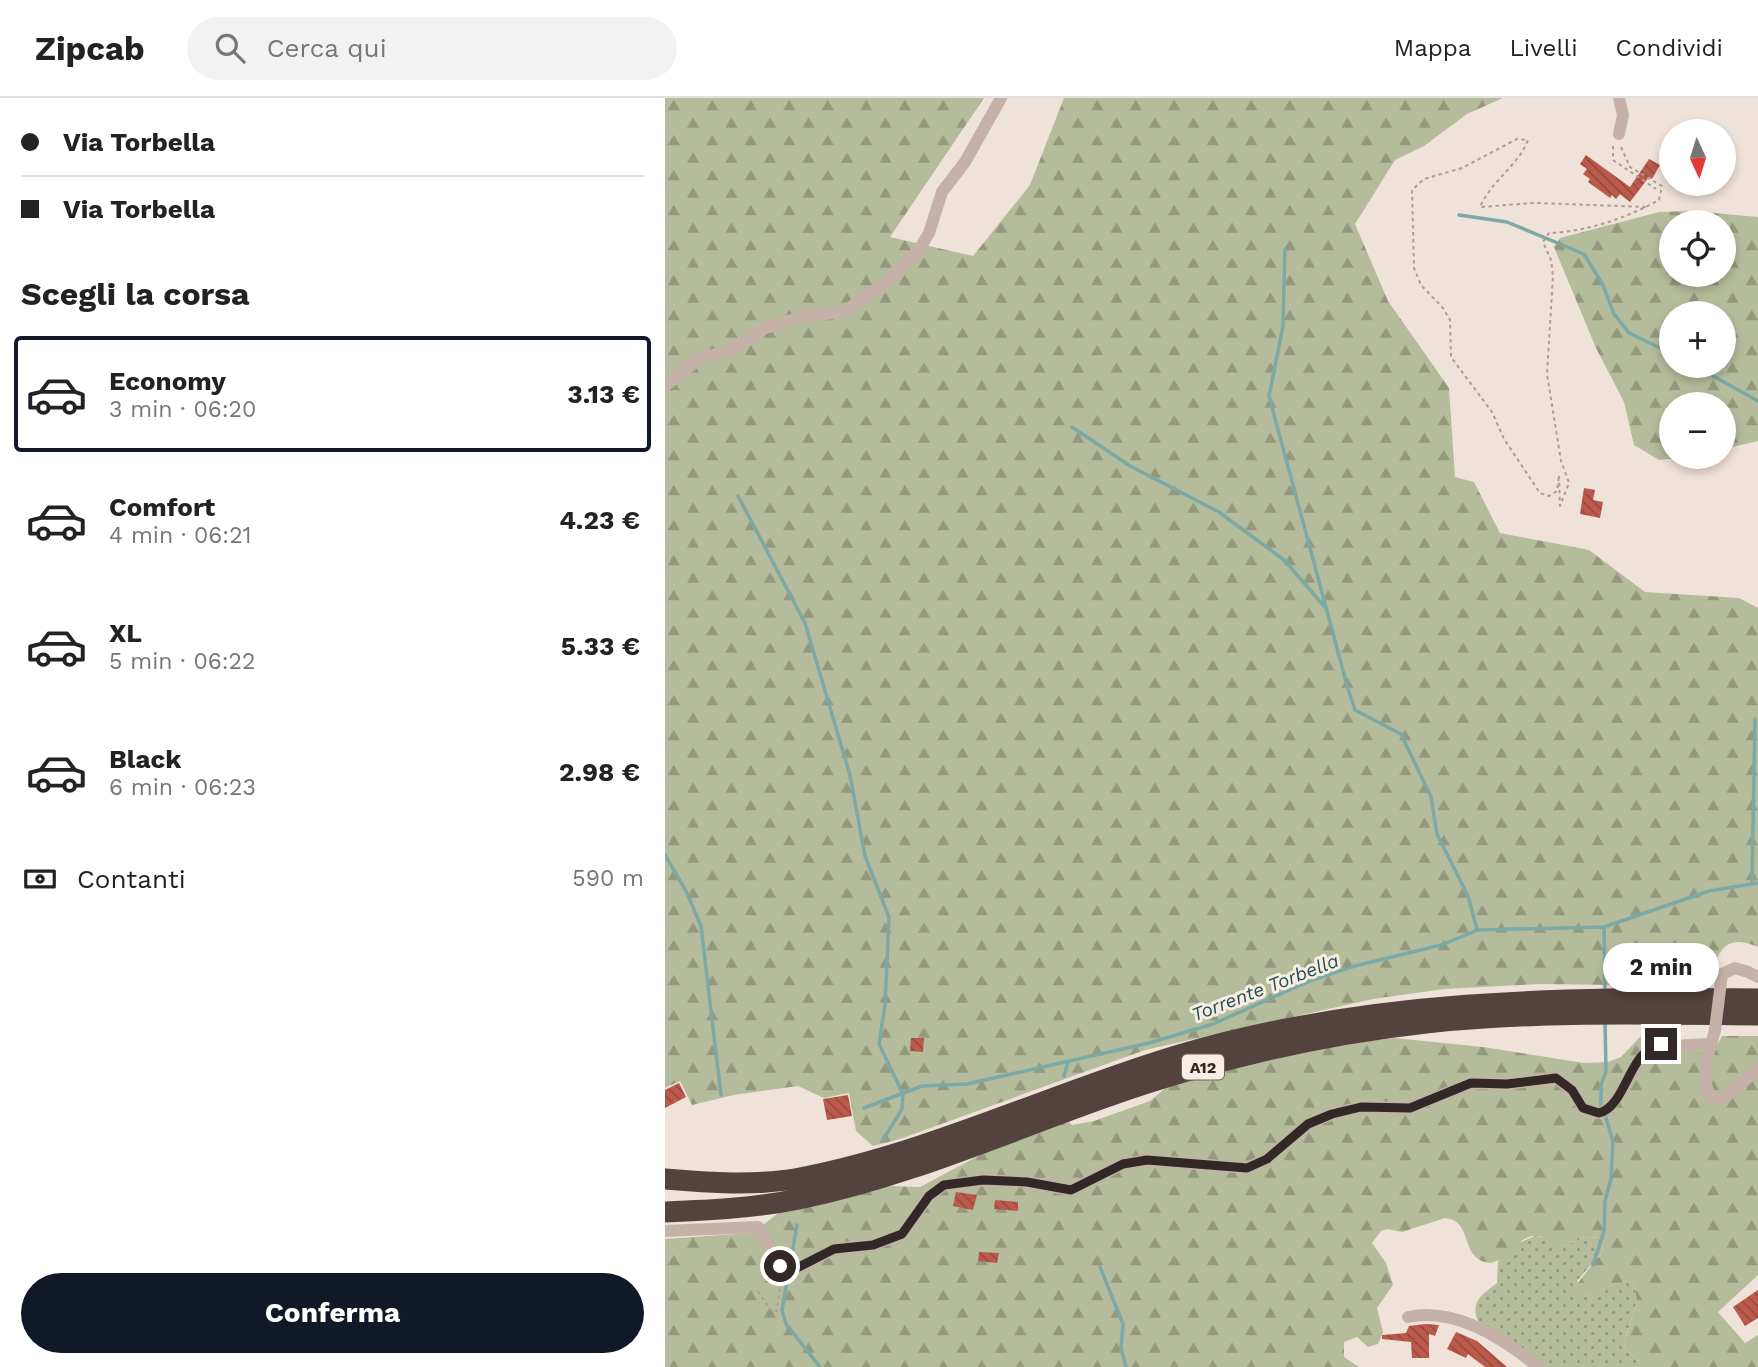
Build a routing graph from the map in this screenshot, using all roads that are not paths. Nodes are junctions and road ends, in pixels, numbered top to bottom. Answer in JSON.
{"nodes":[{"id":1,"x":1001,"y":98,"type":"edge"},
{"id":2,"x":1619,"y":98,"type":"edge"},
{"id":3,"x":1619,"y":134,"type":"road end"},
{"id":4,"x":665,"y":386,"type":"edge"},
{"id":5,"x":1753,"y":974,"type":"edge"},
{"id":6,"x":1758,"y":999,"type":"edge"},
{"id":7,"x":1758,"y":1015,"type":"edge"},
{"id":8,"x":1709,"y":1044,"type":"junction"},
{"id":9,"x":1758,"y":1069,"type":"edge"},
{"id":10,"x":665,"y":1179,"type":"edge"},
{"id":11,"x":665,"y":1212,"type":"edge"},
{"id":12,"x":665,"y":1231,"type":"edge"},
{"id":13,"x":1408,"y":1317,"type":"dead end"},
{"id":14,"x":1538,"y":1367,"type":"edge"}],
"edges":[{"from":1,"to":4,"type":"street"},
{"from":2,"to":3,"type":"street"},
{"from":5,"to":8,"type":"street","bridge":true},
{"from":6,"to":10,"type":"highway","number":"A12"},
{"from":7,"to":11,"type":"highway","number":"A12"},
{"from":8,"to":9,"type":"street"},
{"from":8,"to":12,"type":"street"},
{"from":13,"to":14,"type":"street"}]}
